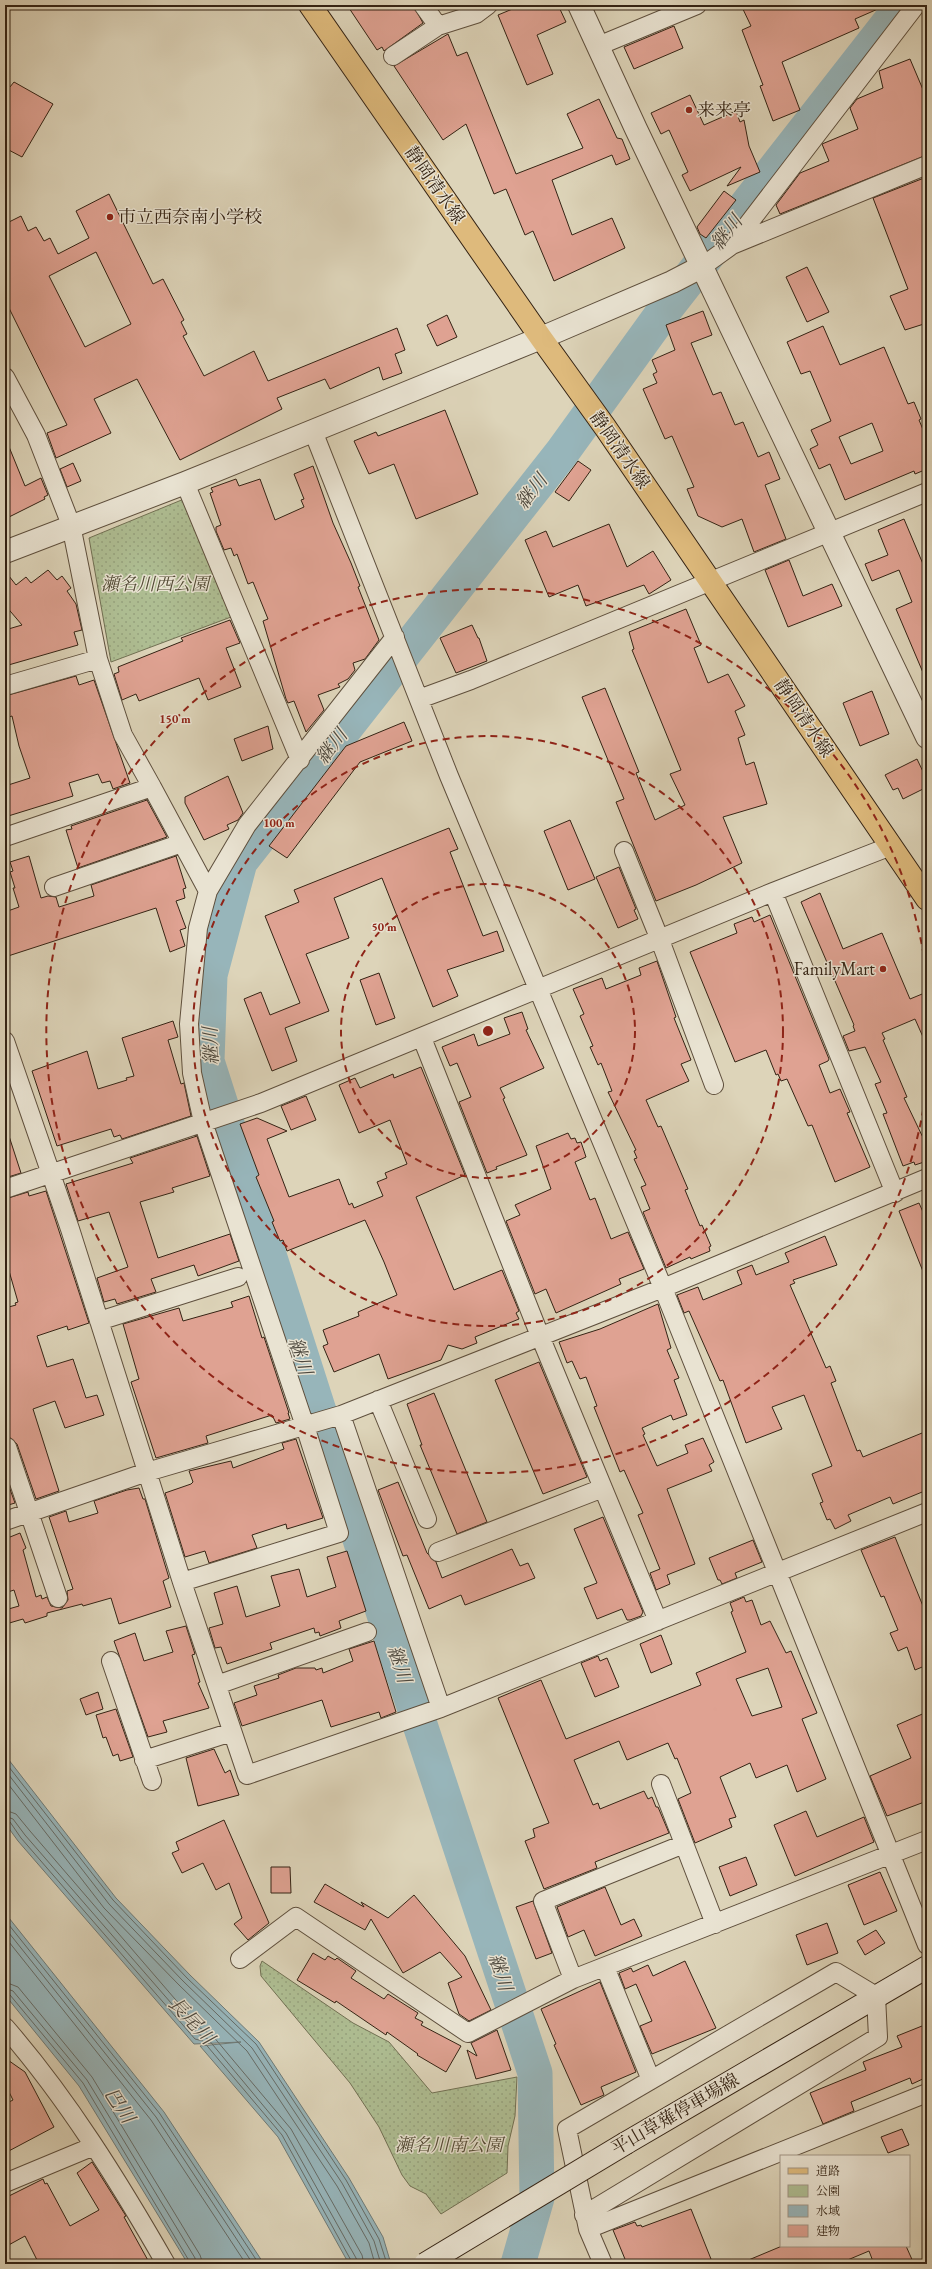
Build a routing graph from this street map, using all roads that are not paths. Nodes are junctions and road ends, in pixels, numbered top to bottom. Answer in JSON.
{"nodes":[{"id":1,"x":310,"y":5,"type":"edge"},
{"id":2,"x":423,"y":5,"type":"edge"},
{"id":3,"x":488,"y":5,"type":"edge"},
{"id":4,"x":579,"y":5,"type":"edge"},
{"id":5,"x":916,"y":5,"type":"edge"},
{"id":6,"x":686,"y":7,"type":"edge"},
{"id":7,"x":438,"y":26,"type":"junction"},
{"id":8,"x":598,"y":46,"type":"junction"},
{"id":9,"x":393,"y":56,"type":"dead end"},
{"id":10,"x":927,"y":165,"type":"edge"},
{"id":11,"x":732,"y":245,"type":"junction"},
{"id":12,"x":703,"y":266,"type":"junction"},
{"id":13,"x":541,"y":338,"type":"junction"},
{"id":14,"x":5,"y":377,"type":"edge"},
{"id":15,"x":313,"y":431,"type":"junction"},
{"id":16,"x":184,"y":483,"type":"junction"},
{"id":17,"x":927,"y":492,"type":"edge"},
{"id":18,"x":71,"y":525,"type":"junction"},
{"id":19,"x":830,"y":531,"type":"junction"},
{"id":20,"x":5,"y":552,"type":"edge"},
{"id":21,"x":710,"y":580,"type":"junction"},
{"id":22,"x":395,"y":637,"type":"junction"},
{"id":23,"x":98,"y":659,"type":"junction"},
{"id":24,"x":5,"y":686,"type":"edge"},
{"id":25,"x":419,"y":699,"type":"junction"},
{"id":26,"x":927,"y":737,"type":"edge"},
{"id":27,"x":300,"y":760,"type":"junction"},
{"id":28,"x":152,"y":787,"type":"junction"},
{"id":29,"x":5,"y":837,"type":"edge"},
{"id":30,"x":182,"y":843,"type":"junction"},
{"id":31,"x":891,"y":846,"type":"junction"},
{"id":32,"x":624,"y":851,"type":"dead end"},
{"id":33,"x":54,"y":887,"type":"dead end"},
{"id":34,"x":208,"y":891,"type":"junction"},
{"id":35,"x":773,"y":892,"type":"junction"},
{"id":36,"x":927,"y":898,"type":"edge"},
{"id":37,"x":660,"y":940,"type":"junction"},
{"id":38,"x":539,"y":990,"type":"junction"},
{"id":39,"x":422,"y":1038,"type":"junction"},
{"id":40,"x":5,"y":1041,"type":"edge"},
{"id":41,"x":714,"y":1085,"type":"dead end"},
{"id":42,"x":203,"y":1122,"type":"junction"},
{"id":43,"x":50,"y":1174,"type":"junction"},
{"id":44,"x":927,"y":1178,"type":"edge"},
{"id":45,"x":5,"y":1189,"type":"edge"},
{"id":46,"x":896,"y":1192,"type":"junction"},
{"id":47,"x":238,"y":1276,"type":"dead end"},
{"id":48,"x":663,"y":1288,"type":"junction"},
{"id":49,"x":99,"y":1321,"type":"junction"},
{"id":50,"x":540,"y":1336,"type":"junction"},
{"id":51,"x":378,"y":1400,"type":"junction"},
{"id":52,"x":341,"y":1415,"type":"junction"},
{"id":53,"x":305,"y":1426,"type":"junction"},
{"id":54,"x":7,"y":1447,"type":"dead end"},
{"id":55,"x":147,"y":1472,"type":"junction"},
{"id":56,"x":603,"y":1488,"type":"junction"},
{"id":57,"x":927,"y":1512,"type":"edge"},
{"id":58,"x":29,"y":1513,"type":"junction"},
{"id":59,"x":427,"y":1519,"type":"dead end"},
{"id":60,"x":5,"y":1520,"type":"edge"},
{"id":61,"x":438,"y":1552,"type":"dead end"},
{"id":62,"x":776,"y":1573,"type":"junction"},
{"id":63,"x":182,"y":1582,"type":"junction"},
{"id":64,"x":58,"y":1598,"type":"dead end"},
{"id":65,"x":658,"y":1621,"type":"junction"},
{"id":66,"x":367,"y":1632,"type":"dead end"},
{"id":67,"x":111,"y":1661,"type":"dead end"},
{"id":68,"x":216,"y":1685,"type":"junction"},
{"id":69,"x":441,"y":1708,"type":"junction"},
{"id":70,"x":232,"y":1732,"type":"junction"},
{"id":71,"x":144,"y":1760,"type":"junction"},
{"id":72,"x":152,"y":1781,"type":"dead end"},
{"id":73,"x":661,"y":1784,"type":"dead end"},
{"id":74,"x":927,"y":1840,"type":"edge"},
{"id":75,"x":684,"y":1844,"type":"junction"},
{"id":76,"x":890,"y":1856,"type":"junction"},
{"id":77,"x":715,"y":1924,"type":"junction"},
{"id":78,"x":927,"y":1945,"type":"edge"},
{"id":79,"x":240,"y":1959,"type":"dead end"},
{"id":80,"x":605,"y":1967,"type":"junction"},
{"id":81,"x":927,"y":1967,"type":"edge"},
{"id":82,"x":573,"y":1979,"type":"junction"},
{"id":83,"x":876,"y":1996,"type":"junction"},
{"id":84,"x":5,"y":2027,"type":"edge"},
{"id":85,"x":651,"y":2080,"type":"junction"},
{"id":86,"x":927,"y":2093,"type":"edge"},
{"id":87,"x":94,"y":2146,"type":"junction"},
{"id":88,"x":5,"y":2183,"type":"edge"},
{"id":89,"x":586,"y":2222,"type":"junction"},
{"id":90,"x":166,"y":2264,"type":"edge"},
{"id":91,"x":425,"y":2264,"type":"edge"},
{"id":92,"x":603,"y":2264,"type":"edge"}],
"edges":[{"from":1,"to":13,"type":"main road","name":"静岡清水線"},
{"from":2,"to":7,"type":"street"},
{"from":3,"to":7,"type":"street"},
{"from":4,"to":8,"type":"street"},
{"from":5,"to":11,"type":"street"},
{"from":6,"to":8,"type":"street"},
{"from":7,"to":9,"type":"street"},
{"from":8,"to":12,"type":"street"},
{"from":10,"to":11,"type":"street"},
{"from":11,"to":12,"type":"street"},
{"from":12,"to":13,"type":"street"},
{"from":12,"to":19,"type":"street"},
{"from":13,"to":15,"type":"street"},
{"from":13,"to":21,"type":"main road","name":"静岡清水線"},
{"from":14,"to":18,"type":"street"},
{"from":15,"to":16,"type":"street"},
{"from":15,"to":22,"type":"street"},
{"from":16,"to":18,"type":"street"},
{"from":16,"to":27,"type":"street"},
{"from":17,"to":19,"type":"street"},
{"from":18,"to":20,"type":"street"},
{"from":18,"to":23,"type":"street"},
{"from":19,"to":21,"type":"street"},
{"from":19,"to":26,"type":"street"},
{"from":21,"to":25,"type":"street"},
{"from":21,"to":31,"type":"main road","name":"静岡清水線"},
{"from":22,"to":25,"type":"street"},
{"from":22,"to":27,"type":"street"},
{"from":23,"to":24,"type":"street"},
{"from":23,"to":28,"type":"street"},
{"from":25,"to":38,"type":"street"},
{"from":27,"to":34,"type":"street"},
{"from":28,"to":29,"type":"street"},
{"from":28,"to":30,"type":"street"},
{"from":30,"to":33,"type":"street"},
{"from":30,"to":34,"type":"street"},
{"from":31,"to":35,"type":"street"},
{"from":31,"to":36,"type":"main road","name":"静岡清水線"},
{"from":32,"to":37,"type":"street"},
{"from":34,"to":42,"type":"street"},
{"from":35,"to":37,"type":"street"},
{"from":35,"to":46,"type":"street"},
{"from":37,"to":38,"type":"street"},
{"from":37,"to":41,"type":"street"},
{"from":38,"to":39,"type":"street"},
{"from":38,"to":48,"type":"street"},
{"from":39,"to":42,"type":"street"},
{"from":39,"to":50,"type":"street"},
{"from":40,"to":43,"type":"street"},
{"from":42,"to":43,"type":"street"},
{"from":42,"to":53,"type":"street"},
{"from":43,"to":45,"type":"street"},
{"from":43,"to":49,"type":"street"},
{"from":44,"to":46,"type":"street"},
{"from":46,"to":48,"type":"street"},
{"from":47,"to":49,"type":"street"},
{"from":48,"to":50,"type":"street"},
{"from":48,"to":62,"type":"street"},
{"from":49,"to":55,"type":"street"},
{"from":50,"to":51,"type":"street"},
{"from":50,"to":56,"type":"street"},
{"from":51,"to":52,"type":"street"},
{"from":51,"to":59,"type":"street"},
{"from":52,"to":53,"type":"street"},
{"from":52,"to":69,"type":"street"},
{"from":53,"to":55,"type":"street"},
{"from":53,"to":63,"type":"street"},
{"from":54,"to":58,"type":"street"},
{"from":55,"to":58,"type":"street"},
{"from":55,"to":63,"type":"street"},
{"from":56,"to":61,"type":"street"},
{"from":56,"to":65,"type":"street"},
{"from":57,"to":62,"type":"street"},
{"from":58,"to":60,"type":"street"},
{"from":58,"to":64,"type":"street"},
{"from":62,"to":65,"type":"street"},
{"from":62,"to":76,"type":"street"},
{"from":63,"to":68,"type":"street"},
{"from":65,"to":69,"type":"street"},
{"from":66,"to":68,"type":"street"},
{"from":67,"to":71,"type":"street"},
{"from":68,"to":70,"type":"street"},
{"from":69,"to":70,"type":"street"},
{"from":70,"to":71,"type":"street"},
{"from":71,"to":72,"type":"street"},
{"from":73,"to":75,"type":"street"},
{"from":74,"to":76,"type":"street"},
{"from":75,"to":77,"type":"street"},
{"from":75,"to":82,"type":"street"},
{"from":76,"to":77,"type":"street"},
{"from":76,"to":78,"type":"street"},
{"from":77,"to":80,"type":"street"},
{"from":79,"to":82,"type":"street"},
{"from":80,"to":82,"type":"street"},
{"from":80,"to":85,"type":"street"},
{"from":81,"to":83,"type":"street","name":"平山草薙停車場線"},
{"from":83,"to":85,"type":"street"},
{"from":83,"to":89,"type":"street"},
{"from":83,"to":91,"type":"street","name":"平山草薙停車場線","bridge":true},
{"from":84,"to":87,"type":"street"},
{"from":85,"to":89,"type":"street"},
{"from":86,"to":89,"type":"street"},
{"from":87,"to":88,"type":"street"},
{"from":87,"to":90,"type":"street"},
{"from":89,"to":92,"type":"street"}]}
